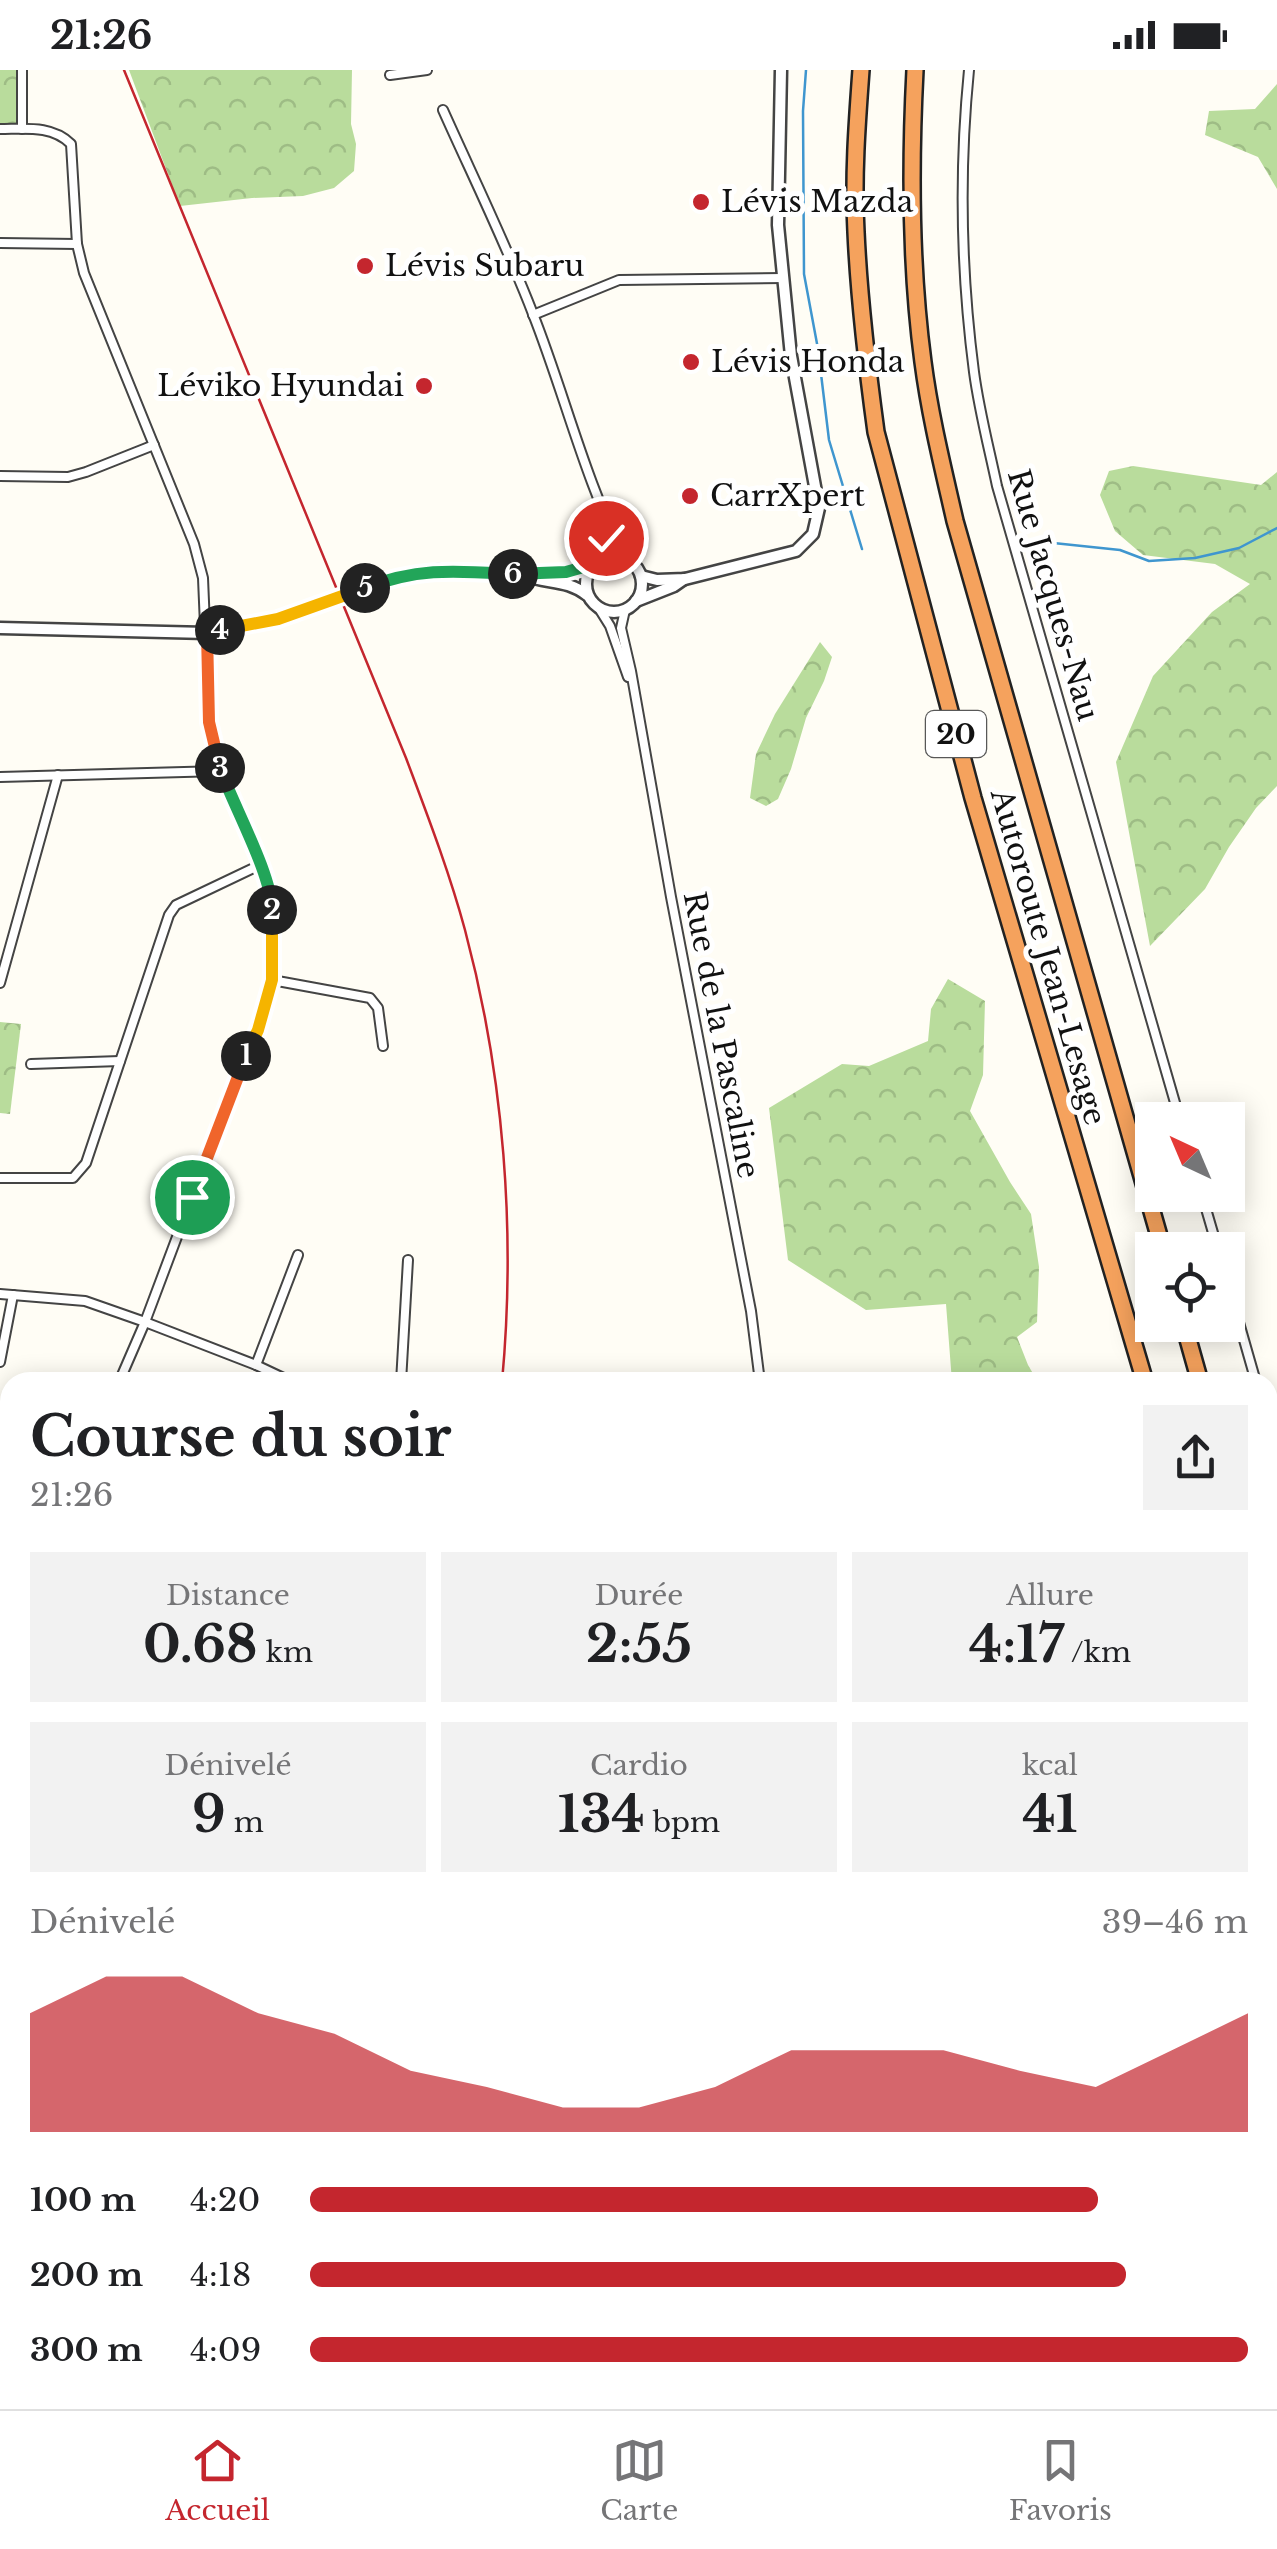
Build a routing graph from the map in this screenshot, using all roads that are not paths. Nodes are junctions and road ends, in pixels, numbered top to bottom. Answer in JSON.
{"nodes":[{"id":1,"x":22,"y":70,"type":"edge"},
{"id":2,"x":427,"y":70,"type":"edge"},
{"id":3,"x":780,"y":70,"type":"edge"},
{"id":4,"x":857,"y":70,"type":"edge"},
{"id":5,"x":919,"y":70,"type":"edge"},
{"id":6,"x":969,"y":70,"type":"edge"},
{"id":7,"x":390,"y":75,"type":"dead end"},
{"id":8,"x":443,"y":110,"type":"dead end"},
{"id":9,"x":0,"y":129,"type":"edge"},
{"id":10,"x":22,"y":129,"type":"junction"},
{"id":11,"x":0,"y":243,"type":"edge"},
{"id":12,"x":78,"y":244,"type":"junction"},
{"id":13,"x":782,"y":278,"type":"junction"},
{"id":14,"x":533,"y":315,"type":"junction"},
{"id":15,"x":154,"y":445,"type":"junction"},
{"id":16,"x":0,"y":476,"type":"edge"},
{"id":17,"x":601,"y":509,"type":"junction"},
{"id":18,"x":626,"y":558,"type":"junction"},
{"id":19,"x":598,"y":562,"type":"junction"},
{"id":20,"x":523,"y":574,"type":"junction"},
{"id":21,"x":641,"y":576,"type":"junction"},
{"id":22,"x":685,"y":579,"type":"junction"},
{"id":23,"x":588,"y":595,"type":"junction"},
{"id":24,"x":636,"y":602,"type":"junction"},
{"id":25,"x":600,"y":610,"type":"junction"},
{"id":26,"x":625,"y":610,"type":"junction"},
{"id":27,"x":0,"y":628,"type":"edge"},
{"id":28,"x":207,"y":633,"type":"junction"},
{"id":29,"x":634,"y":696,"type":"junction"},
{"id":30,"x":221,"y":771,"type":"junction"},
{"id":31,"x":58,"y":775,"type":"junction"},
{"id":32,"x":0,"y":777,"type":"edge"},
{"id":33,"x":260,"y":866,"type":"junction"},
{"id":34,"x":272,"y":980,"type":"junction"},
{"id":35,"x":0,"y":982,"type":"edge"},
{"id":36,"x":383,"y":1046,"type":"dead end"},
{"id":37,"x":120,"y":1061,"type":"junction"},
{"id":38,"x":31,"y":1064,"type":"dead end"},
{"id":39,"x":1175,"y":1102,"type":"edge"},
{"id":40,"x":0,"y":1178,"type":"edge"},
{"id":41,"x":1158,"y":1232,"type":"edge"},
{"id":42,"x":298,"y":1255,"type":"dead end"},
{"id":43,"x":408,"y":1260,"type":"dead end"},
{"id":44,"x":0,"y":1294,"type":"edge"},
{"id":45,"x":12,"y":1295,"type":"junction"},
{"id":46,"x":145,"y":1322,"type":"junction"},
{"id":47,"x":1189,"y":1342,"type":"edge"},
{"id":48,"x":1245,"y":1342,"type":"edge"},
{"id":49,"x":0,"y":1362,"type":"edge"},
{"id":50,"x":256,"y":1366,"type":"junction"},
{"id":51,"x":123,"y":1372,"type":"edge"},
{"id":52,"x":270,"y":1372,"type":"edge"},
{"id":53,"x":402,"y":1372,"type":"edge"},
{"id":54,"x":759,"y":1372,"type":"edge"},
{"id":55,"x":1141,"y":1372,"type":"edge"},
{"id":56,"x":1197,"y":1372,"type":"edge"},
{"id":57,"x":1253,"y":1372,"type":"edge"}],
"edges":[{"from":1,"to":10,"type":"street"},
{"from":2,"to":7,"type":"street"},
{"from":3,"to":13,"type":"street"},
{"from":4,"to":55,"type":"highway","name":"Autoroute Jean-Lesage","number":"20"},
{"from":5,"to":41,"type":"highway","name":"Autoroute Jean-Lesage","number":"20"},
{"from":6,"to":39,"type":"street","name":"Rue Jacques-Nau"},
{"from":8,"to":14,"type":"street"},
{"from":9,"to":10,"type":"street"},
{"from":10,"to":12,"type":"street"},
{"from":11,"to":12,"type":"street"},
{"from":12,"to":15,"type":"street"},
{"from":13,"to":14,"type":"street"},
{"from":13,"to":22,"type":"street"},
{"from":14,"to":17,"type":"street"},
{"from":15,"to":16,"type":"street"},
{"from":15,"to":28,"type":"street"},
{"from":17,"to":18,"type":"street"},
{"from":17,"to":19,"type":"street"},
{"from":18,"to":19,"type":"street"},
{"from":18,"to":21,"type":"street"},
{"from":19,"to":20,"type":"street"},
{"from":19,"to":23,"type":"street"},
{"from":20,"to":23,"type":"street"},
{"from":20,"to":28,"type":"street"},
{"from":21,"to":22,"type":"street"},
{"from":21,"to":24,"type":"street"},
{"from":22,"to":24,"type":"street"},
{"from":23,"to":25,"type":"street"},
{"from":24,"to":26,"type":"street"},
{"from":25,"to":26,"type":"street"},
{"from":25,"to":29,"type":"street","name":"Rue de la Pascaline"},
{"from":26,"to":29,"type":"street","name":"Rue de la Pascaline"},
{"from":27,"to":28,"type":"street"},
{"from":28,"to":30,"type":"street"},
{"from":29,"to":54,"type":"street","name":"Rue de la Pascaline"},
{"from":30,"to":31,"type":"street"},
{"from":30,"to":33,"type":"street"},
{"from":31,"to":32,"type":"street"},
{"from":31,"to":35,"type":"street"},
{"from":33,"to":34,"type":"street"},
{"from":33,"to":37,"type":"street"},
{"from":34,"to":36,"type":"street"},
{"from":34,"to":46,"type":"street"},
{"from":37,"to":38,"type":"street"},
{"from":37,"to":40,"type":"street"},
{"from":42,"to":50,"type":"street"},
{"from":43,"to":53,"type":"street"},
{"from":44,"to":45,"type":"street"},
{"from":45,"to":46,"type":"street"},
{"from":45,"to":49,"type":"street"},
{"from":46,"to":50,"type":"street"},
{"from":46,"to":51,"type":"street"},
{"from":47,"to":56,"type":"highway"},
{"from":48,"to":57,"type":"street"},
{"from":50,"to":52,"type":"street"}]}
